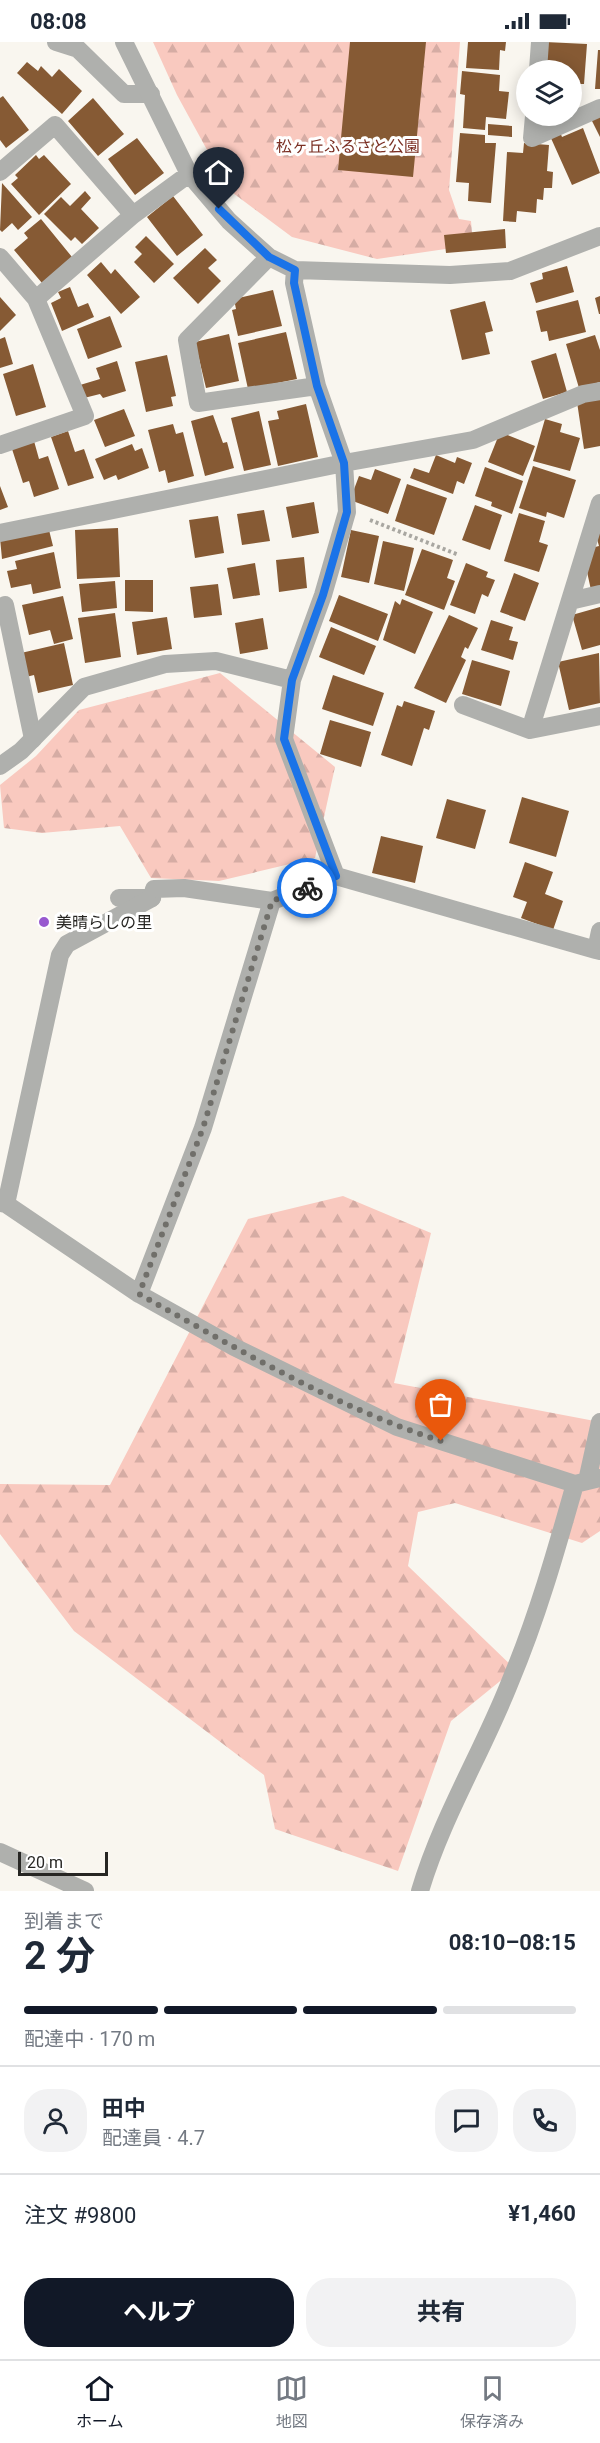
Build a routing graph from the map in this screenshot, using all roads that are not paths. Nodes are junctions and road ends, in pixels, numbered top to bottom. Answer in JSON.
{"nodes":[{"id":1,"x":57,"y":42,"type":"edge"},
{"id":2,"x":124,"y":42,"type":"edge"},
{"id":3,"x":540,"y":42,"type":"edge"},
{"id":4,"x":539,"y":60,"type":"edge"},
{"id":5,"x":150,"y":94,"type":"junction"},
{"id":6,"x":600,"y":108,"type":"edge"},
{"id":7,"x":582,"y":116,"type":"edge"},
{"id":8,"x":533,"y":126,"type":"edge"},
{"id":9,"x":559,"y":126,"type":"edge"},
{"id":10,"x":0,"y":172,"type":"edge"},
{"id":11,"x":189,"y":174,"type":"junction"},
{"id":12,"x":133,"y":215,"type":"junction"},
{"id":13,"x":600,"y":236,"type":"edge"},
{"id":14,"x":0,"y":257,"type":"edge"},
{"id":15,"x":269,"y":257,"type":"junction"},
{"id":16,"x":295,"y":270,"type":"junction"},
{"id":17,"x":36,"y":299,"type":"junction"},
{"id":18,"x":317,"y":386,"type":"junction"},
{"id":19,"x":600,"y":392,"type":"edge"},
{"id":20,"x":0,"y":445,"type":"edge"},
{"id":21,"x":344,"y":463,"type":"junction"},
{"id":22,"x":600,"y":503,"type":"edge"},
{"id":23,"x":0,"y":533,"type":"edge"},
{"id":24,"x":600,"y":594,"type":"edge"},
{"id":25,"x":570,"y":601,"type":"junction"},
{"id":26,"x":5,"y":605,"type":"dead end"},
{"id":27,"x":292,"y":680,"type":"junction"},
{"id":28,"x":463,"y":705,"type":"dead end"},
{"id":29,"x":600,"y":716,"type":"edge"},
{"id":30,"x":530,"y":730,"type":"junction"},
{"id":31,"x":33,"y":739,"type":"junction"},
{"id":32,"x":0,"y":766,"type":"edge"},
{"id":33,"x":336,"y":876,"type":"junction"},
{"id":34,"x":119,"y":898,"type":"dead end"},
{"id":35,"x":152,"y":898,"type":"junction"},
{"id":36,"x":272,"y":901,"type":"junction"},
{"id":37,"x":600,"y":931,"type":"edge"},
{"id":38,"x":598,"y":950,"type":"edge"},
{"id":39,"x":3,"y":1203,"type":"edge"},
{"id":40,"x":139,"y":1294,"type":"junction"},
{"id":41,"x":600,"y":1422,"type":"edge"},
{"id":42,"x":588,"y":1481,"type":"edge"},
{"id":43,"x":0,"y":1852,"type":"edge"},
{"id":44,"x":86,"y":1891,"type":"edge"},
{"id":45,"x":420,"y":1891,"type":"edge"}],
"edges":[{"from":1,"to":5,"type":"street"},
{"from":2,"to":5,"type":"street"},
{"from":3,"to":4,"type":"street"},
{"from":5,"to":11,"type":"street"},
{"from":6,"to":7,"type":"street"},
{"from":8,"to":9,"type":"street"},
{"from":10,"to":12,"type":"street"},
{"from":11,"to":12,"type":"street"},
{"from":11,"to":15,"type":"street"},
{"from":12,"to":17,"type":"street"},
{"from":13,"to":16,"type":"street"},
{"from":14,"to":17,"type":"street"},
{"from":15,"to":16,"type":"street"},
{"from":15,"to":18,"type":"street"},
{"from":16,"to":18,"type":"street"},
{"from":17,"to":20,"type":"street"},
{"from":18,"to":21,"type":"street"},
{"from":19,"to":21,"type":"street"},
{"from":21,"to":23,"type":"street"},
{"from":21,"to":27,"type":"street"},
{"from":22,"to":25,"type":"street"},
{"from":24,"to":25,"type":"street"},
{"from":25,"to":30,"type":"street"},
{"from":26,"to":31,"type":"street"},
{"from":27,"to":31,"type":"street"},
{"from":27,"to":33,"type":"street"},
{"from":28,"to":30,"type":"street"},
{"from":29,"to":30,"type":"street"},
{"from":31,"to":32,"type":"street"},
{"from":33,"to":36,"type":"street"},
{"from":33,"to":38,"type":"street"},
{"from":34,"to":35,"type":"street"},
{"from":35,"to":36,"type":"street"},
{"from":35,"to":39,"type":"street"},
{"from":36,"to":40,"type":"street"},
{"from":37,"to":38,"type":"street"},
{"from":39,"to":40,"type":"street"},
{"from":40,"to":42,"type":"street"},
{"from":41,"to":42,"type":"street"},
{"from":42,"to":45,"type":"street"},
{"from":43,"to":44,"type":"street"}]}
